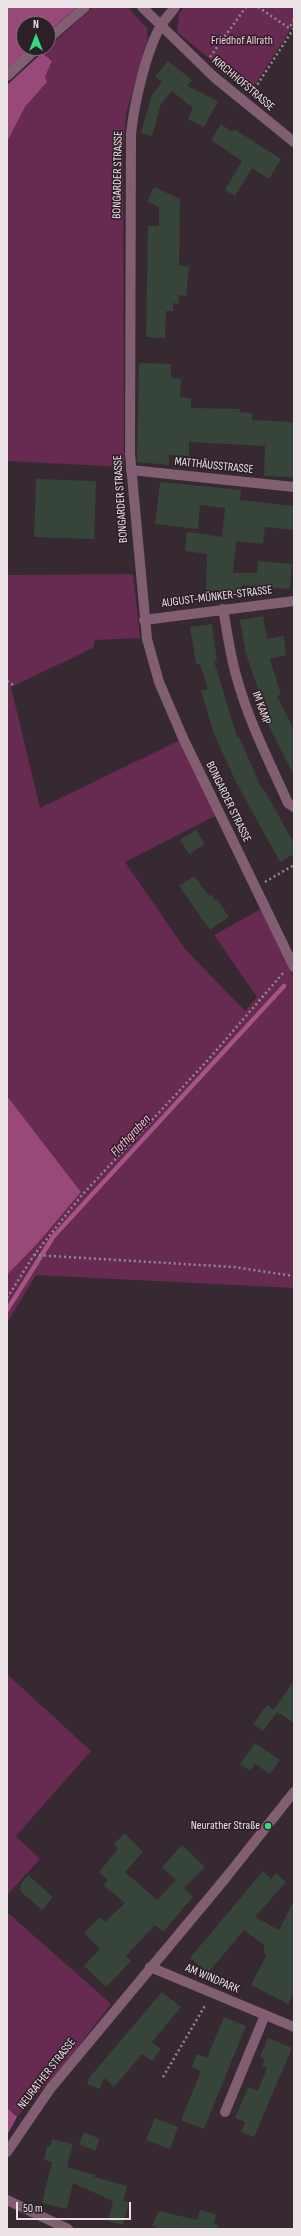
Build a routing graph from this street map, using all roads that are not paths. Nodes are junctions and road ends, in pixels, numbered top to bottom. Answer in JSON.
{"nodes":[{"id":1,"x":85,"y":7,"type":"edge"},
{"id":2,"x":142,"y":7,"type":"edge"},
{"id":3,"x":175,"y":7,"type":"edge"},
{"id":4,"x":160,"y":27,"type":"junction"},
{"id":5,"x":56,"y":32,"type":"edge"},
{"id":6,"x":28,"y":56,"type":"edge"},
{"id":7,"x":7,"y":76,"type":"edge"},
{"id":8,"x":294,"y":142,"type":"edge"},
{"id":9,"x":131,"y":470,"type":"junction"},
{"id":10,"x":294,"y":487,"type":"edge"},
{"id":11,"x":294,"y":601,"type":"edge"},
{"id":12,"x":223,"y":609,"type":"junction"},
{"id":13,"x":144,"y":620,"type":"junction"},
{"id":14,"x":294,"y":807,"type":"edge"},
{"id":15,"x":293,"y":963,"type":"edge"},
{"id":16,"x":294,"y":1792,"type":"edge"},
{"id":17,"x":150,"y":1967,"type":"junction"},
{"id":18,"x":264,"y":2015,"type":"junction"},
{"id":19,"x":294,"y":2027,"type":"edge"},
{"id":20,"x":225,"y":2112,"type":"dead end"},
{"id":21,"x":7,"y":2152,"type":"edge"},
{"id":22,"x":7,"y":2200,"type":"edge"},
{"id":23,"x":68,"y":2229,"type":"edge"}],
"edges":[{"from":1,"to":5,"type":"street"},
{"from":2,"to":4,"type":"street","name":"KIRCHHOFSTRASSE"},
{"from":3,"to":4,"type":"street","name":"BONGARDER STRASSE"},
{"from":4,"to":8,"type":"street","name":"KIRCHHOFSTRASSE"},
{"from":4,"to":9,"type":"street","name":"BONGARDER STRASSE"},
{"from":6,"to":7,"type":"street"},
{"from":9,"to":10,"type":"street","name":"MATTHÄUSSTRASSE"},
{"from":9,"to":13,"type":"street","name":"BONGARDER STRASSE"},
{"from":11,"to":12,"type":"street","name":"AUGUST-MÜNKER-STRASSE"},
{"from":12,"to":13,"type":"street","name":"AUGUST-MÜNKER-STRASSE"},
{"from":12,"to":14,"type":"street","name":"IM KAMP"},
{"from":13,"to":15,"type":"street","name":"BONGARDER STRASSE"},
{"from":16,"to":17,"type":"street","name":"NEURATHER STRASSE"},
{"from":17,"to":18,"type":"street","name":"AM WINDPARK"},
{"from":17,"to":21,"type":"street","name":"NEURATHER STRASSE"},
{"from":18,"to":19,"type":"street","name":"AM WINDPARK"},
{"from":18,"to":20,"type":"street"},
{"from":22,"to":23,"type":"street"}]}
